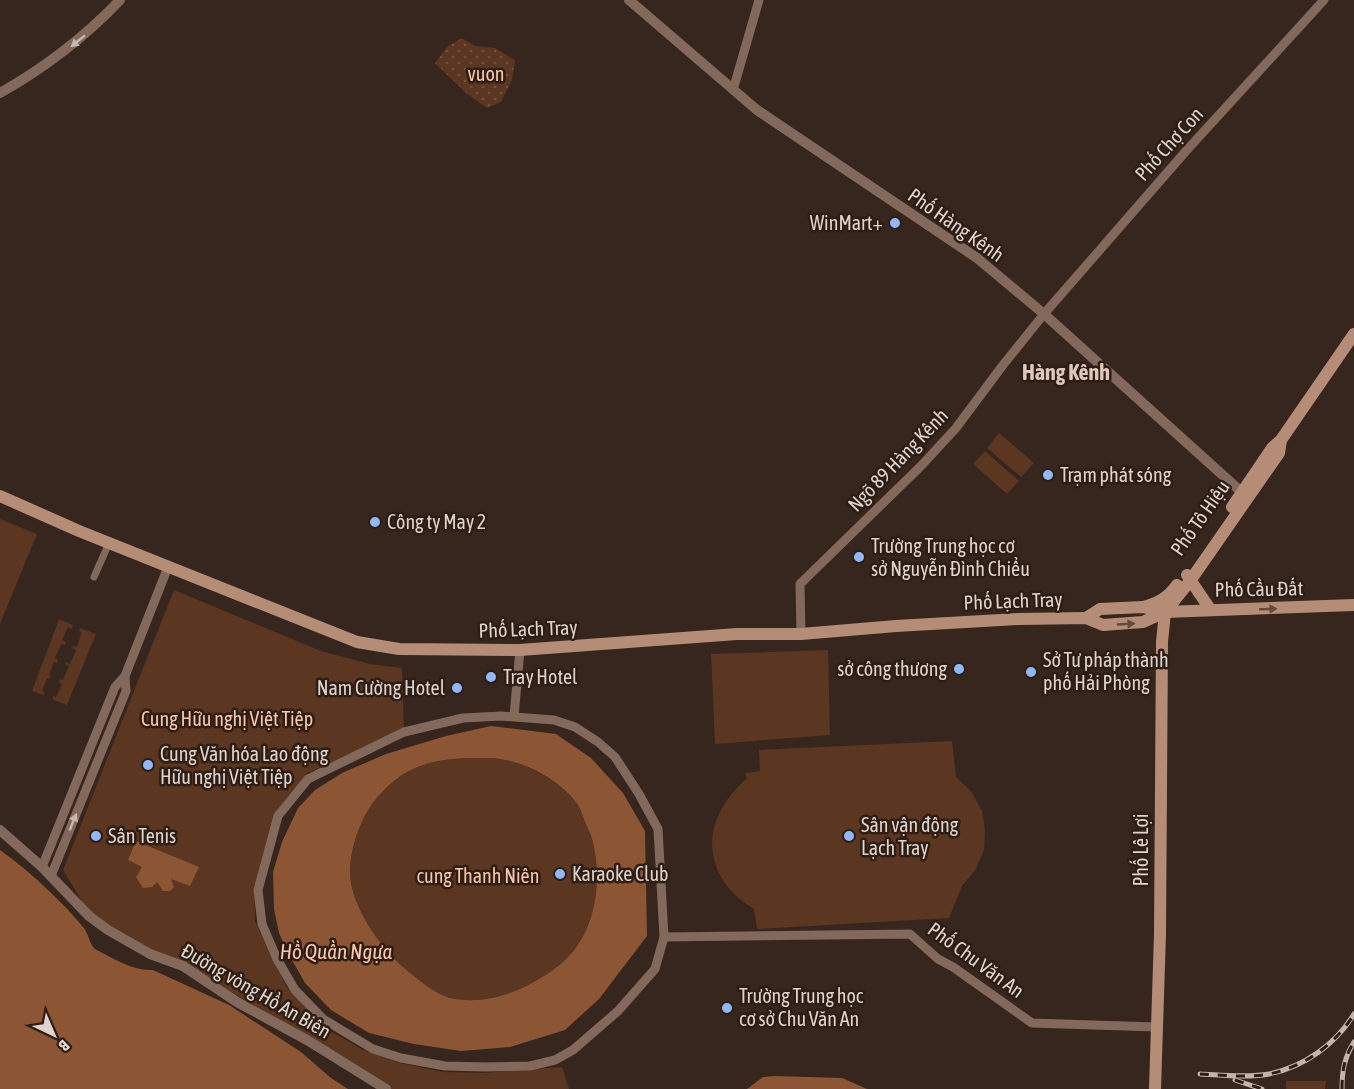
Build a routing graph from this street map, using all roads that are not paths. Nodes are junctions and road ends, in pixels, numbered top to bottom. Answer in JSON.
{"nodes":[{"id":1,"x":120,"y":0,"type":"edge"},
{"id":2,"x":629,"y":0,"type":"edge"},
{"id":3,"x":759,"y":0,"type":"edge"},
{"id":4,"x":1324,"y":0,"type":"edge"},
{"id":5,"x":733,"y":90,"type":"junction"},
{"id":6,"x":0,"y":93,"type":"edge"},
{"id":7,"x":1044,"y":314,"type":"junction"},
{"id":8,"x":1354,"y":334,"type":"edge"},
{"id":9,"x":1245,"y":495,"type":"junction"},
{"id":10,"x":0,"y":496,"type":"edge"},
{"id":11,"x":109,"y":543,"type":"junction"},
{"id":12,"x":168,"y":567,"type":"junction"},
{"id":13,"x":94,"y":577,"type":"dead end"},
{"id":14,"x":1188,"y":578,"type":"junction"},
{"id":15,"x":1354,"y":605,"type":"edge"},
{"id":16,"x":1143,"y":607,"type":"junction"},
{"id":17,"x":1210,"y":609,"type":"junction"},
{"id":18,"x":1165,"y":612,"type":"junction"},
{"id":19,"x":1086,"y":618,"type":"junction"},
{"id":20,"x":801,"y":634,"type":"junction"},
{"id":21,"x":520,"y":650,"type":"junction"},
{"id":22,"x":125,"y":676,"type":"junction"},
{"id":23,"x":514,"y":716,"type":"junction"},
{"id":24,"x":92,"y":744,"type":"junction"},
{"id":25,"x":102,"y":749,"type":"junction"},
{"id":26,"x":74,"y":788,"type":"junction"},
{"id":27,"x":85,"y":792,"type":"junction"},
{"id":28,"x":0,"y":830,"type":"edge"},
{"id":29,"x":42,"y":867,"type":"junction"},
{"id":30,"x":51,"y":876,"type":"junction"},
{"id":31,"x":664,"y":937,"type":"junction"},
{"id":32,"x":1156,"y":1027,"type":"junction"},
{"id":33,"x":386,"y":1089,"type":"edge"},
{"id":34,"x":1155,"y":1089,"type":"edge"}],
"edges":[{"from":1,"to":6,"type":"street","one_way":true},
{"from":2,"to":5,"type":"street","name":"Phố Hàng Kênh"},
{"from":3,"to":5,"type":"street"},
{"from":4,"to":7,"type":"street","name":"Phố Chợ Con"},
{"from":5,"to":7,"type":"street","name":"Phố Hàng Kênh"},
{"from":7,"to":9,"type":"street","name":"Phố Hàng Kênh"},
{"from":7,"to":20,"type":"street","name":"Ngõ 89 Hàng Kênh"},
{"from":8,"to":9,"type":"main road","name":"Phố Tô Hiệu"},
{"from":9,"to":14,"type":"main road","name":"Phố Tô Hiệu"},
{"from":10,"to":11,"type":"main road","name":"Phố Lạch Tray"},
{"from":11,"to":12,"type":"main road","name":"Phố Lạch Tray"},
{"from":11,"to":13,"type":"street"},
{"from":12,"to":21,"type":"main road","name":"Phố Lạch Tray"},
{"from":12,"to":22,"type":"street"},
{"from":14,"to":16,"type":"main road","name":"Phố Tô Hiệu"},
{"from":14,"to":17,"type":"main road"},
{"from":14,"to":18,"type":"main road","name":"Phố Tô Hiệu"},
{"from":17,"to":15,"type":"main road","name":"Phố Cầu Đất","one_way":true},
{"from":16,"to":18,"type":"main road","name":"Phố Lạch Tray"},
{"from":16,"to":19,"type":"main road","name":"Phố Lạch Tray"},
{"from":17,"to":18,"type":"main road","name":"Phố Cầu Đất"},
{"from":19,"to":18,"type":"main road","name":"Phố Lạch Tray","one_way":true},
{"from":18,"to":32,"type":"main road","name":"Phố Lê Lợi"},
{"from":19,"to":20,"type":"main road","name":"Phố Lạch Tray"},
{"from":20,"to":21,"type":"main road","name":"Phố Lạch Tray"},
{"from":21,"to":23,"type":"street"},
{"from":22,"to":24,"type":"street"},
{"from":22,"to":25,"type":"street"},
{"from":23,"to":31,"type":"street"},
{"from":23,"to":31,"type":"street"},
{"from":24,"to":25,"type":"street"},
{"from":24,"to":26,"type":"street"},
{"from":25,"to":27,"type":"street"},
{"from":26,"to":27,"type":"street"},
{"from":26,"to":29,"type":"street"},
{"from":30,"to":27,"type":"street","one_way":true},
{"from":28,"to":29,"type":"street","name":"Đường vòng Hồ An Biên"},
{"from":29,"to":30,"type":"street","name":"Đường vòng Hồ An Biên"},
{"from":30,"to":33,"type":"street","name":"Đường vòng Hồ An Biên"},
{"from":31,"to":32,"type":"street","name":"Phố Chu Văn An"},
{"from":32,"to":34,"type":"main road","name":"Phố Lê Lợi"}]}
